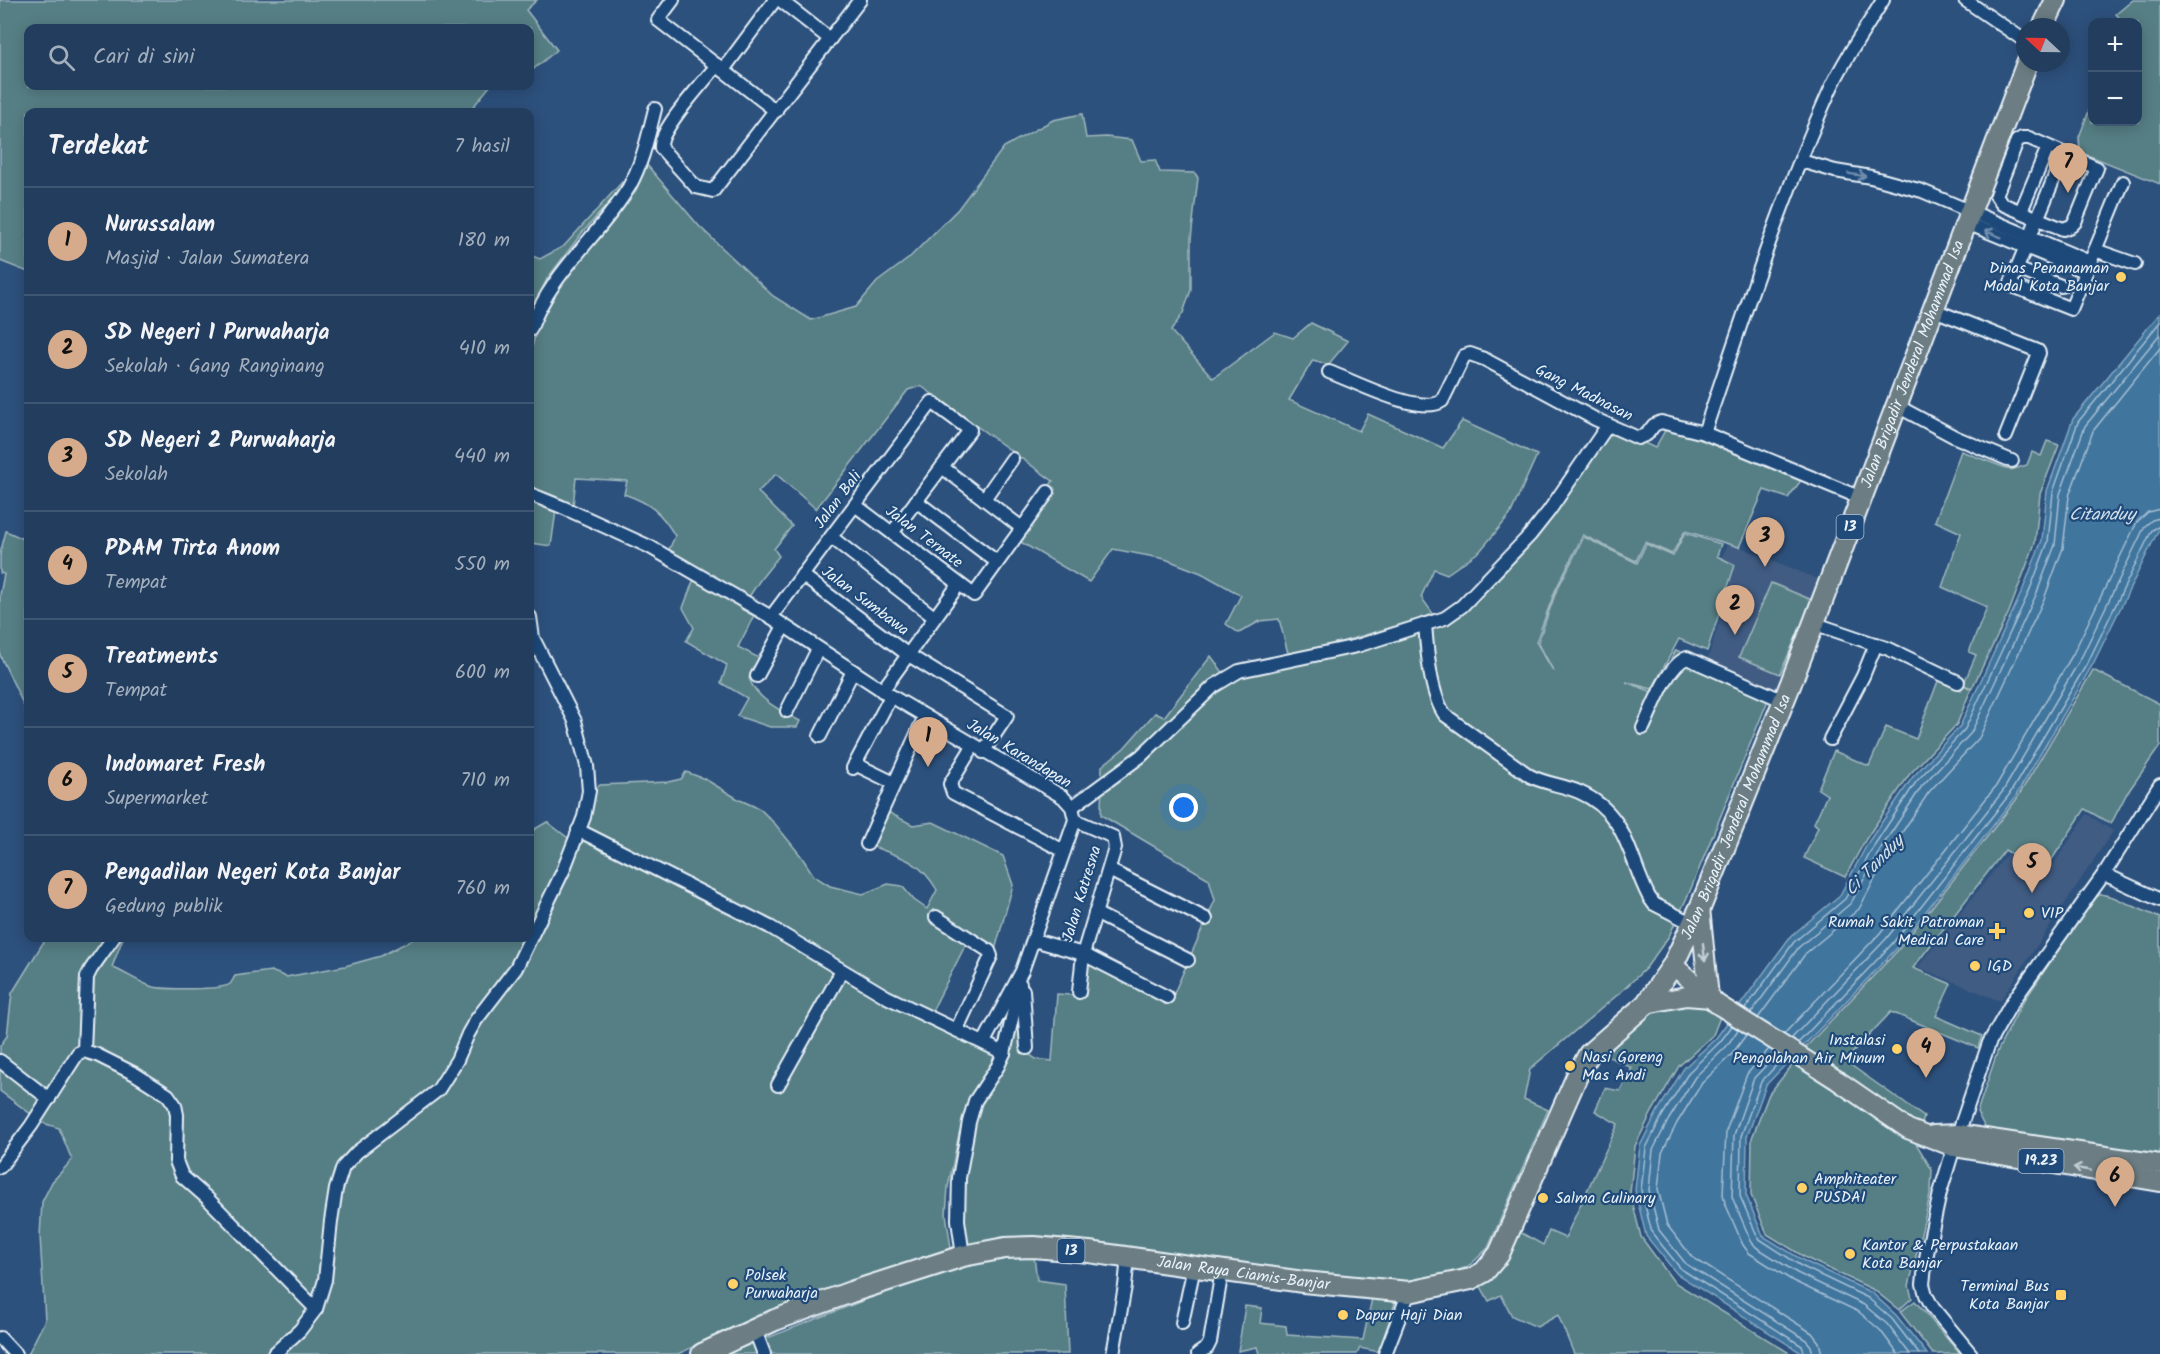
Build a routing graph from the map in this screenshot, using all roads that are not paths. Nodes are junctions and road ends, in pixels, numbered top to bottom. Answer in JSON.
{"nodes":[{"id":1,"x":673,"y":0,"type":"edge"},
{"id":2,"x":775,"y":0,"type":"edge"},
{"id":3,"x":780,"y":0,"type":"edge"},
{"id":4,"x":860,"y":0,"type":"edge"},
{"id":5,"x":1883,"y":0,"type":"edge"},
{"id":6,"x":1965,"y":0,"type":"edge"},
{"id":7,"x":2056,"y":0,"type":"edge"},
{"id":8,"x":2047,"y":18,"type":"edge"},
{"id":9,"x":2016,"y":35,"type":"edge"},
{"id":10,"x":830,"y":39,"type":"junction"},
{"id":11,"x":720,"y":67,"type":"junction"},
{"id":12,"x":2023,"y":72,"type":"edge"},
{"id":13,"x":656,"y":108,"type":"dead end"},
{"id":14,"x":776,"y":111,"type":"junction"},
{"id":15,"x":2048,"y":147,"type":"junction"},
{"id":16,"x":2064,"y":154,"type":"junction"},
{"id":17,"x":1801,"y":161,"type":"junction"},
{"id":18,"x":2123,"y":182,"type":"dead end"},
{"id":19,"x":2020,"y":211,"type":"junction"},
{"id":20,"x":1969,"y":218,"type":"junction"},
{"id":21,"x":2037,"y":218,"type":"junction"},
{"id":22,"x":2027,"y":241,"type":"junction"},
{"id":23,"x":2095,"y":250,"type":"junction"},
{"id":24,"x":2134,"y":264,"type":"dead end"},
{"id":25,"x":2088,"y":267,"type":"junction"},
{"id":26,"x":2017,"y":269,"type":"junction"},
{"id":27,"x":2061,"y":286,"type":"dead end"},
{"id":28,"x":1934,"y":310,"type":"junction"},
{"id":29,"x":534,"y":322,"type":"edge"},
{"id":30,"x":1329,"y":372,"type":"dead end"},
{"id":31,"x":1897,"y":406,"type":"junction"},
{"id":32,"x":1608,"y":425,"type":"junction"},
{"id":33,"x":1704,"y":433,"type":"junction"},
{"id":34,"x":2006,"y":436,"type":"dead end"},
{"id":35,"x":1012,"y":459,"type":"dead end"},
{"id":36,"x":2012,"y":461,"type":"dead end"},
{"id":37,"x":942,"y":467,"type":"junction"},
{"id":38,"x":1048,"y":492,"type":"dead end"},
{"id":39,"x":534,"y":496,"type":"edge"},
{"id":40,"x":1860,"y":498,"type":"junction"},
{"id":41,"x":984,"y":499,"type":"junction"},
{"id":42,"x":916,"y":501,"type":"junction"},
{"id":43,"x":855,"y":505,"type":"junction"},
{"id":44,"x":1022,"y":528,"type":"junction"},
{"id":45,"x":892,"y":533,"type":"junction"},
{"id":46,"x":831,"y":537,"type":"junction"},
{"id":47,"x":997,"y":562,"type":"junction"},
{"id":48,"x":802,"y":575,"type":"junction"},
{"id":49,"x":959,"y":584,"type":"junction"},
{"id":50,"x":771,"y":617,"type":"junction"},
{"id":51,"x":934,"y":617,"type":"junction"},
{"id":52,"x":1813,"y":623,"type":"junction"},
{"id":53,"x":1425,"y":624,"type":"junction"},
{"id":54,"x":784,"y":626,"type":"junction"},
{"id":55,"x":534,"y":640,"type":"edge"},
{"id":56,"x":1876,"y":644,"type":"junction"},
{"id":57,"x":818,"y":649,"type":"junction"},
{"id":58,"x":907,"y":654,"type":"junction"},
{"id":59,"x":853,"y":671,"type":"junction"},
{"id":60,"x":757,"y":676,"type":"dead end"},
{"id":61,"x":1958,"y":682,"type":"dead end"},
{"id":62,"x":886,"y":693,"type":"junction"},
{"id":63,"x":1784,"y":701,"type":"junction"},
{"id":64,"x":787,"y":711,"type":"dead end"},
{"id":65,"x":924,"y":716,"type":"junction"},
{"id":66,"x":1643,"y":728,"type":"dead end"},
{"id":67,"x":820,"y":736,"type":"dead end"},
{"id":68,"x":1830,"y":739,"type":"dead end"},
{"id":69,"x":978,"y":749,"type":"junction"},
{"id":70,"x":894,"y":783,"type":"junction"},
{"id":71,"x":2160,"y":785,"type":"edge"},
{"id":72,"x":1072,"y":807,"type":"junction"},
{"id":73,"x":1075,"y":820,"type":"junction"},
{"id":74,"x":578,"y":830,"type":"junction"},
{"id":75,"x":867,"y":844,"type":"dead end"},
{"id":76,"x":1064,"y":851,"type":"junction"},
{"id":77,"x":1109,"y":870,"type":"junction"},
{"id":78,"x":2104,"y":874,"type":"junction"},
{"id":79,"x":2160,"y":900,"type":"edge"},
{"id":80,"x":1095,"y":913,"type":"junction"},
{"id":81,"x":1696,"y":916,"type":"junction"},
{"id":82,"x":936,"y":917,"type":"dead end"},
{"id":83,"x":1206,"y":919,"type":"dead end"},
{"id":84,"x":534,"y":931,"type":"edge"},
{"id":85,"x":1034,"y":940,"type":"junction"},
{"id":86,"x":110,"y":942,"type":"edge"},
{"id":87,"x":529,"y":942,"type":"edge"},
{"id":88,"x":1083,"y":954,"type":"junction"},
{"id":89,"x":1188,"y":960,"type":"dead end"},
{"id":90,"x":1672,"y":965,"type":"junction"},
{"id":91,"x":842,"y":971,"type":"junction"},
{"id":92,"x":1022,"y":971,"type":"junction"},
{"id":93,"x":1079,"y":992,"type":"dead end"},
{"id":94,"x":1167,"y":997,"type":"dead end"},
{"id":95,"x":1713,"y":1000,"type":"junction"},
{"id":96,"x":1646,"y":1004,"type":"junction"},
{"id":97,"x":957,"y":1029,"type":"junction"},
{"id":98,"x":984,"y":1042,"type":"junction"},
{"id":99,"x":1027,"y":1048,"type":"dead end"},
{"id":100,"x":84,"y":1051,"type":"junction"},
{"id":101,"x":1004,"y":1053,"type":"junction"},
{"id":102,"x":0,"y":1061,"type":"edge"},
{"id":103,"x":778,"y":1086,"type":"dead end"},
{"id":104,"x":49,"y":1099,"type":"junction"},
{"id":105,"x":1956,"y":1141,"type":"junction"},
{"id":106,"x":2160,"y":1164,"type":"edge"},
{"id":107,"x":0,"y":1167,"type":"edge"},
{"id":108,"x":2160,"y":1182,"type":"edge"},
{"id":109,"x":963,"y":1256,"type":"junction"},
{"id":110,"x":1128,"y":1257,"type":"junction"},
{"id":111,"x":1194,"y":1267,"type":"junction"},
{"id":112,"x":1222,"y":1271,"type":"junction"},
{"id":113,"x":1410,"y":1292,"type":"junction"},
{"id":114,"x":316,"y":1309,"type":"junction"},
{"id":115,"x":1182,"y":1323,"type":"dead end"},
{"id":116,"x":754,"y":1328,"type":"junction"},
{"id":117,"x":0,"y":1338,"type":"edge"},
{"id":118,"x":15,"y":1354,"type":"edge"},
{"id":119,"x":274,"y":1354,"type":"edge"},
{"id":120,"x":702,"y":1354,"type":"edge"},
{"id":121,"x":764,"y":1354,"type":"edge"},
{"id":122,"x":1113,"y":1354,"type":"edge"},
{"id":123,"x":1198,"y":1354,"type":"edge"},
{"id":124,"x":1385,"y":1354,"type":"edge"},
{"id":125,"x":1971,"y":1354,"type":"edge"}],
"edges":[{"from":1,"to":11,"type":"street"},
{"from":2,"to":11,"type":"street"},
{"from":3,"to":10,"type":"street"},
{"from":4,"to":10,"type":"street"},
{"from":5,"to":17,"type":"street"},
{"from":6,"to":9,"type":"street"},
{"from":7,"to":8,"type":"highway"},
{"from":10,"to":14,"type":"street"},
{"from":11,"to":14,"type":"street"},
{"from":11,"to":14,"type":"street"},
{"from":12,"to":20,"type":"highway","name":"Jalan Brigadir Jenderal Mohammad Isa","number":"13"},
{"from":13,"to":29,"type":"street"},
{"from":15,"to":16,"type":"street"},
{"from":15,"to":19,"type":"street"},
{"from":15,"to":19,"type":"street"},
{"from":16,"to":21,"type":"street"},
{"from":16,"to":21,"type":"street"},
{"from":17,"to":20,"type":"street","one_way":true},
{"from":17,"to":33,"type":"street"},
{"from":18,"to":23,"type":"street"},
{"from":19,"to":21,"type":"street"},
{"from":20,"to":22,"type":"street"},
{"from":20,"to":28,"type":"highway","name":"Jalan Brigadir Jenderal Mohammad Isa","number":"13"},
{"from":21,"to":22,"type":"street"},
{"from":22,"to":25,"type":"street"},
{"from":22,"to":26,"type":"street"},
{"from":23,"to":24,"type":"street"},
{"from":23,"to":25,"type":"street"},
{"from":25,"to":26,"type":"street"},
{"from":26,"to":27,"type":"street"},
{"from":28,"to":31,"type":"highway","name":"Jalan Brigadir Jenderal Mohammad Isa","number":"13"},
{"from":28,"to":34,"type":"street"},
{"from":30,"to":32,"type":"street","name":"Gang Madnasan"},
{"from":31,"to":36,"type":"street"},
{"from":31,"to":40,"type":"highway","name":"Jalan Brigadir Jenderal Mohammad Isa","number":"13"},
{"from":32,"to":33,"type":"street","name":"Gang Madnasan"},
{"from":32,"to":53,"type":"street"},
{"from":33,"to":40,"type":"street","name":"Gang Madnasan"},
{"from":35,"to":41,"type":"street"},
{"from":37,"to":41,"type":"street"},
{"from":37,"to":42,"type":"street"},
{"from":37,"to":43,"type":"street","name":"Jalan Bali"},
{"from":38,"to":44,"type":"street"},
{"from":39,"to":50,"type":"street","name":"Jalan Karandapan"},
{"from":40,"to":52,"type":"highway","name":"Jalan Brigadir Jenderal Mohammad Isa","number":"13"},
{"from":41,"to":44,"type":"street"},
{"from":42,"to":45,"type":"street"},
{"from":42,"to":47,"type":"street"},
{"from":43,"to":45,"type":"street","name":"Jalan Ternate"},
{"from":43,"to":46,"type":"street","name":"Jalan Bali"},
{"from":44,"to":47,"type":"street"},
{"from":45,"to":49,"type":"street","name":"Jalan Ternate"},
{"from":46,"to":48,"type":"street","name":"Jalan Bali"},
{"from":46,"to":51,"type":"street"},
{"from":47,"to":49,"type":"street","name":"Jalan Ternate"},
{"from":48,"to":50,"type":"street","name":"Jalan Bali"},
{"from":48,"to":58,"type":"street","name":"Jalan Sumbawa"},
{"from":49,"to":51,"type":"street"},
{"from":50,"to":54,"type":"street","name":"Jalan Karandapan"},
{"from":51,"to":58,"type":"street"},
{"from":52,"to":56,"type":"street"},
{"from":52,"to":63,"type":"highway","name":"Jalan Brigadir Jenderal Mohammad Isa","number":"13"},
{"from":53,"to":72,"type":"street"},
{"from":53,"to":81,"type":"street"},
{"from":54,"to":57,"type":"street","name":"Jalan Karandapan"},
{"from":54,"to":60,"type":"street"},
{"from":55,"to":74,"type":"street"},
{"from":56,"to":61,"type":"street"},
{"from":56,"to":68,"type":"street"},
{"from":57,"to":59,"type":"street","name":"Jalan Karandapan"},
{"from":57,"to":64,"type":"street"},
{"from":58,"to":62,"type":"street"},
{"from":58,"to":69,"type":"street","name":"Jalan Sumbawa"},
{"from":59,"to":62,"type":"street","name":"Jalan Karandapan"},
{"from":59,"to":67,"type":"street"},
{"from":62,"to":65,"type":"street","name":"Jalan Karandapan"},
{"from":62,"to":70,"type":"street"},
{"from":63,"to":66,"type":"street"},
{"from":63,"to":81,"type":"highway","name":"Jalan Brigadir Jenderal Mohammad Isa","number":"13"},
{"from":65,"to":69,"type":"street","name":"Jalan Karandapan"},
{"from":65,"to":70,"type":"street"},
{"from":69,"to":72,"type":"street","name":"Jalan Karandapan"},
{"from":69,"to":76,"type":"street"},
{"from":70,"to":75,"type":"street"},
{"from":71,"to":78,"type":"street"},
{"from":72,"to":73,"type":"street","name":"Jalan Karandapan"},
{"from":73,"to":76,"type":"street"},
{"from":73,"to":77,"type":"street","name":"Jalan Katresna"},
{"from":74,"to":84,"type":"street"},
{"from":74,"to":91,"type":"street"},
{"from":76,"to":85,"type":"street"},
{"from":77,"to":80,"type":"street","name":"Jalan Katresna"},
{"from":77,"to":83,"type":"street"},
{"from":78,"to":79,"type":"street"},
{"from":78,"to":105,"type":"street"},
{"from":80,"to":88,"type":"street","name":"Jalan Katresna"},
{"from":80,"to":89,"type":"street"},
{"from":81,"to":90,"type":"highway","name":"Jalan Brigadir Jenderal Mohammad Isa","number":"13"},
{"from":81,"to":95,"type":"main road","one_way":true},
{"from":82,"to":97,"type":"street"},
{"from":85,"to":88,"type":"street","name":"Jalan Katresna"},
{"from":85,"to":92,"type":"street"},
{"from":86,"to":100,"type":"street"},
{"from":87,"to":114,"type":"street"},
{"from":88,"to":93,"type":"street"},
{"from":88,"to":94,"type":"street"},
{"from":90,"to":95,"type":"main road","number":"19.23"},
{"from":90,"to":96,"type":"highway","number":"13"},
{"from":91,"to":97,"type":"street"},
{"from":91,"to":103,"type":"street"},
{"from":92,"to":98,"type":"street"},
{"from":92,"to":99,"type":"street"},
{"from":92,"to":101,"type":"street"},
{"from":95,"to":96,"type":"main road"},
{"from":95,"to":105,"type":"main road","number":"19.23"},
{"from":96,"to":113,"type":"highway","name":"Jalan Raya Ciamis-Banjar","number":"13"},
{"from":97,"to":98,"type":"street"},
{"from":98,"to":101,"type":"street"},
{"from":100,"to":104,"type":"street"},
{"from":100,"to":114,"type":"street"},
{"from":101,"to":109,"type":"street"},
{"from":102,"to":104,"type":"street"},
{"from":104,"to":107,"type":"street"},
{"from":105,"to":106,"type":"main road","number":"19.23"},
{"from":108,"to":105,"type":"main road","number":"19.23","one_way":true},
{"from":105,"to":125,"type":"street"},
{"from":109,"to":110,"type":"highway","name":"Jalan Raya Ciamis-Banjar","number":"13"},
{"from":109,"to":116,"type":"highway","name":"Jalan Raya Ciamis-Banjar","number":"13"},
{"from":110,"to":111,"type":"highway","name":"Jalan Raya Ciamis-Banjar","number":"13"},
{"from":110,"to":122,"type":"street"},
{"from":111,"to":112,"type":"highway","name":"Jalan Raya Ciamis-Banjar","number":"13"},
{"from":111,"to":115,"type":"street"},
{"from":112,"to":113,"type":"highway","name":"Jalan Raya Ciamis-Banjar","number":"13"},
{"from":112,"to":123,"type":"street"},
{"from":113,"to":124,"type":"street"},
{"from":114,"to":119,"type":"street"},
{"from":116,"to":120,"type":"highway","name":"Jalan Raya Ciamis-Banjar","number":"13"},
{"from":116,"to":121,"type":"street"},
{"from":117,"to":118,"type":"street"}]}
